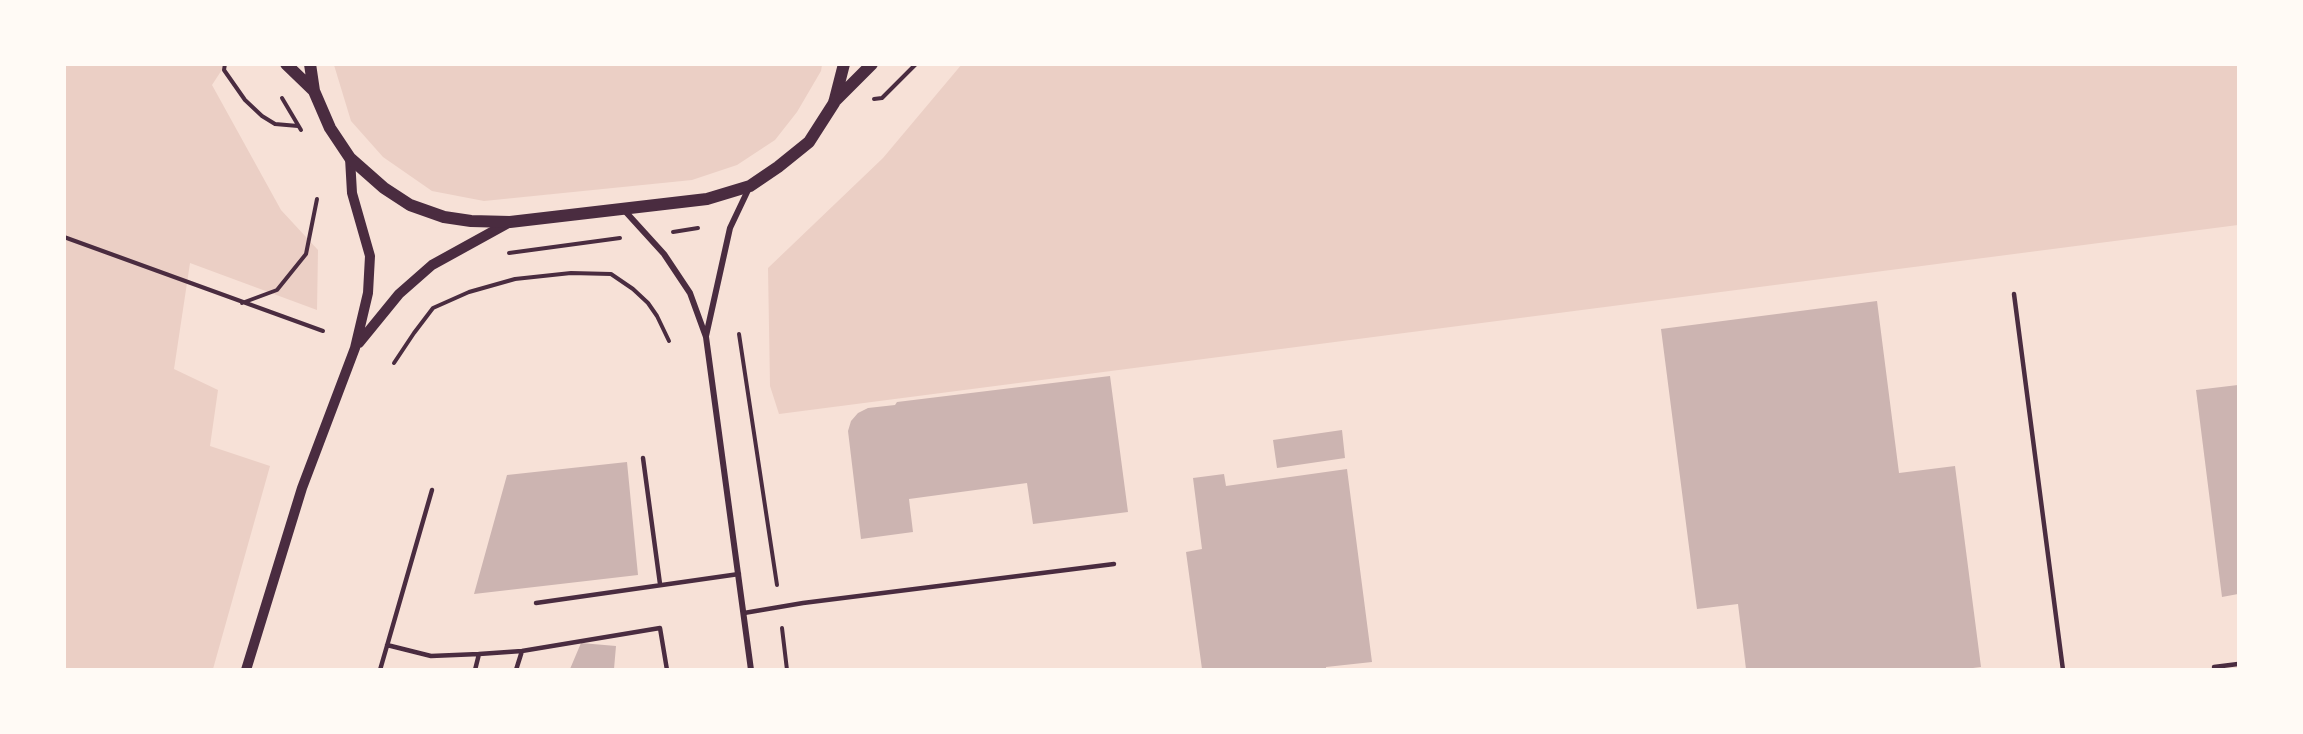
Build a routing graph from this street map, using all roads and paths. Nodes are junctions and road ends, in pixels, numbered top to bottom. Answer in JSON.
{"nodes":[{"id":1,"x":225,"y":64,"type":"edge"},
{"id":2,"x":286,"y":64,"type":"edge"},
{"id":3,"x":310,"y":64,"type":"edge"},
{"id":4,"x":844,"y":64,"type":"edge"},
{"id":5,"x":872,"y":64,"type":"edge"},
{"id":6,"x":916,"y":64,"type":"edge"},
{"id":7,"x":314,"y":91,"type":"junction"},
{"id":8,"x":882,"y":98,"type":"dead end"},
{"id":9,"x":834,"y":103,"type":"junction"},
{"id":10,"x":298,"y":126,"type":"dead end"},
{"id":11,"x":350,"y":158,"type":"junction"},
{"id":12,"x":750,"y":186,"type":"junction"},
{"id":13,"x":317,"y":199,"type":"dead end"},
{"id":14,"x":624,"y":210,"type":"junction"},
{"id":15,"x":510,"y":222,"type":"junction"},
{"id":16,"x":64,"y":237,"type":"edge"},
{"id":17,"x":2014,"y":294,"type":"dead end"},
{"id":18,"x":242,"y":303,"type":"junction"},
{"id":19,"x":323,"y":331,"type":"dead end"},
{"id":20,"x":739,"y":334,"type":"dead end"},
{"id":21,"x":706,"y":337,"type":"junction"},
{"id":22,"x":669,"y":341,"type":"dead end"},
{"id":23,"x":356,"y":348,"type":"junction"},
{"id":24,"x":394,"y":363,"type":"dead end"},
{"id":25,"x":643,"y":458,"type":"dead end"},
{"id":26,"x":432,"y":490,"type":"dead end"},
{"id":27,"x":1114,"y":564,"type":"dead end"},
{"id":28,"x":739,"y":574,"type":"junction"},
{"id":29,"x":660,"y":584,"type":"junction"},
{"id":30,"x":536,"y":603,"type":"dead end"},
{"id":31,"x":780,"y":606,"type":"junction"},
{"id":32,"x":744,"y":613,"type":"junction"},
{"id":33,"x":387,"y":645,"type":"junction"},
{"id":34,"x":522,"y":651,"type":"junction"},
{"id":35,"x":479,"y":654,"type":"junction"},
{"id":36,"x":2238,"y":664,"type":"edge"},
{"id":37,"x":2214,"y":667,"type":"dead end"},
{"id":38,"x":246,"y":669,"type":"edge"},
{"id":39,"x":380,"y":669,"type":"edge"},
{"id":40,"x":475,"y":669,"type":"edge"},
{"id":41,"x":516,"y":669,"type":"edge"},
{"id":42,"x":667,"y":669,"type":"edge"},
{"id":43,"x":751,"y":669,"type":"edge"},
{"id":44,"x":787,"y":669,"type":"edge"},
{"id":45,"x":2062,"y":669,"type":"edge"}],
"edges":[{"from":1,"to":10,"type":"path"},
{"from":2,"to":7,"type":"main road"},
{"from":3,"to":7,"type":"main road"},
{"from":4,"to":9,"type":"main road"},
{"from":5,"to":9,"type":"main road"},
{"from":6,"to":8,"type":"path"},
{"from":7,"to":11,"type":"main road"},
{"from":9,"to":12,"type":"main road"},
{"from":11,"to":15,"type":"main road"},
{"from":11,"to":23,"type":"street"},
{"from":12,"to":14,"type":"main road"},
{"from":12,"to":21,"type":"street"},
{"from":13,"to":18,"type":"path"},
{"from":14,"to":15,"type":"main road"},
{"from":14,"to":21,"type":"street"},
{"from":15,"to":23,"type":"street"},
{"from":16,"to":18,"type":"path"},
{"from":17,"to":45,"type":"lane"},
{"from":18,"to":19,"type":"path"},
{"from":20,"to":31,"type":"path"},
{"from":21,"to":28,"type":"street"},
{"from":22,"to":24,"type":"path"},
{"from":23,"to":38,"type":"street"},
{"from":25,"to":29,"type":"lane"},
{"from":26,"to":33,"type":"lane"},
{"from":27,"to":31,"type":"lane"},
{"from":28,"to":29,"type":"lane"},
{"from":28,"to":32,"type":"street"},
{"from":29,"to":30,"type":"lane"},
{"from":31,"to":32,"type":"lane"},
{"from":31,"to":44,"type":"path"},
{"from":32,"to":43,"type":"street"},
{"from":33,"to":35,"type":"lane"},
{"from":33,"to":39,"type":"lane"},
{"from":34,"to":35,"type":"lane"},
{"from":34,"to":41,"type":"lane"},
{"from":34,"to":42,"type":"lane"},
{"from":35,"to":40,"type":"lane"},
{"from":36,"to":37,"type":"lane"}]}
